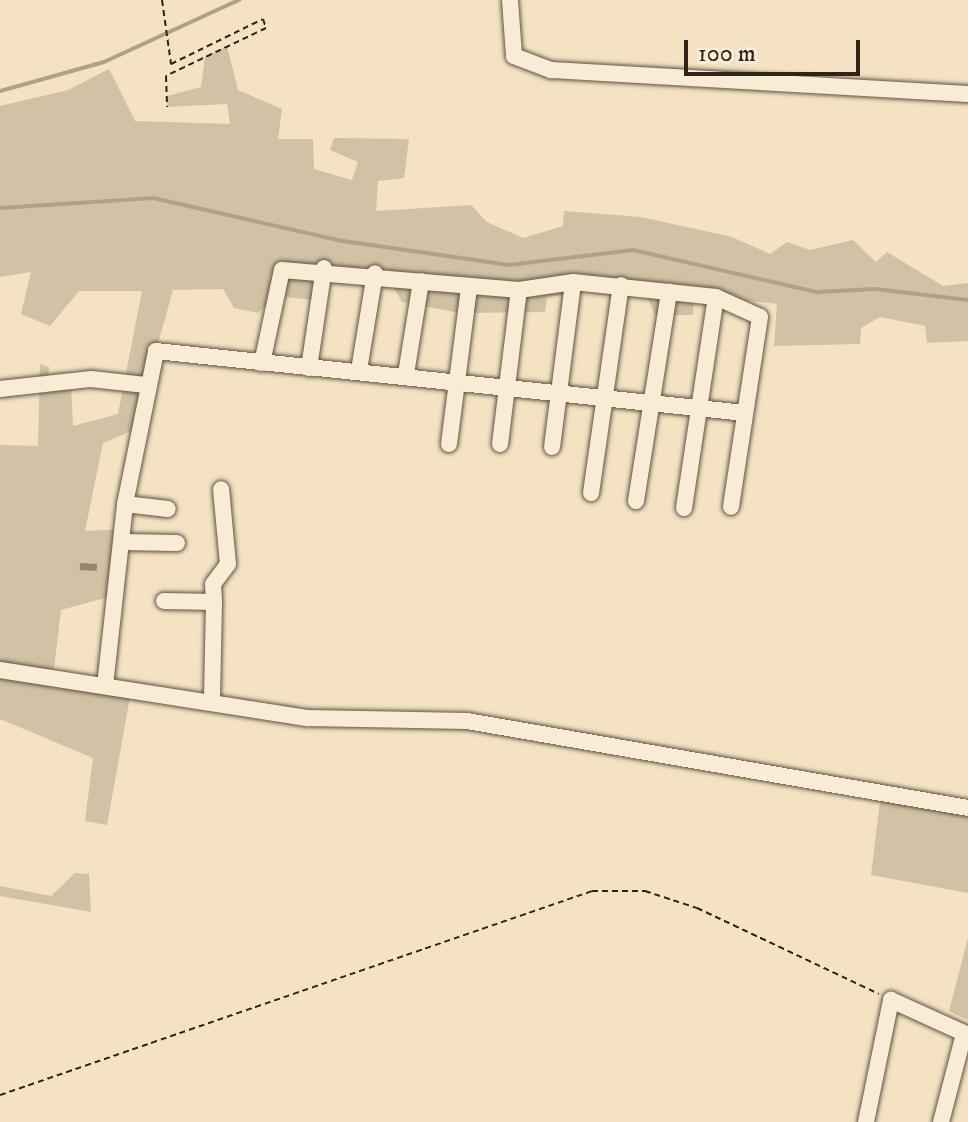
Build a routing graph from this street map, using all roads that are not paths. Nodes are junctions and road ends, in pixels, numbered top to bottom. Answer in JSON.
{"nodes":[{"id":1,"x":510,"y":0,"type":"edge"},
{"id":2,"x":968,"y":94,"type":"edge"},
{"id":3,"x":324,"y":268,"type":"junction"},
{"id":4,"x":375,"y":273,"type":"junction"},
{"id":5,"x":421,"y":281,"type":"junction"},
{"id":6,"x":573,"y":282,"type":"junction"},
{"id":7,"x":621,"y":285,"type":"junction"},
{"id":8,"x":469,"y":287,"type":"junction"},
{"id":9,"x":519,"y":290,"type":"junction"},
{"id":10,"x":669,"y":292,"type":"junction"},
{"id":11,"x":716,"y":297,"type":"junction"},
{"id":12,"x":262,"y":363,"type":"junction"},
{"id":13,"x":309,"y":368,"type":"junction"},
{"id":14,"x":359,"y":370,"type":"junction"},
{"id":15,"x":406,"y":374,"type":"junction"},
{"id":16,"x":456,"y":379,"type":"junction"},
{"id":17,"x":505,"y":382,"type":"junction"},
{"id":18,"x":146,"y":385,"type":"junction"},
{"id":19,"x":554,"y":387,"type":"junction"},
{"id":20,"x":0,"y":389,"type":"edge"},
{"id":21,"x":602,"y":392,"type":"junction"},
{"id":22,"x":650,"y":400,"type":"junction"},
{"id":23,"x":698,"y":407,"type":"junction"},
{"id":24,"x":745,"y":413,"type":"junction"},
{"id":25,"x":449,"y":444,"type":"dead end"},
{"id":26,"x":500,"y":444,"type":"dead end"},
{"id":27,"x":552,"y":447,"type":"dead end"},
{"id":28,"x":221,"y":489,"type":"dead end"},
{"id":29,"x":591,"y":493,"type":"dead end"},
{"id":30,"x":636,"y":501,"type":"dead end"},
{"id":31,"x":125,"y":504,"type":"junction"},
{"id":32,"x":731,"y":507,"type":"dead end"},
{"id":33,"x":684,"y":508,"type":"dead end"},
{"id":34,"x":168,"y":509,"type":"dead end"},
{"id":35,"x":122,"y":542,"type":"junction"},
{"id":36,"x":177,"y":543,"type":"dead end"},
{"id":37,"x":164,"y":601,"type":"dead end"},
{"id":38,"x":214,"y":602,"type":"junction"},
{"id":39,"x":0,"y":670,"type":"edge"},
{"id":40,"x":105,"y":686,"type":"junction"},
{"id":41,"x":212,"y":700,"type":"junction"},
{"id":42,"x":968,"y":808,"type":"edge"},
{"id":43,"x":966,"y":1034,"type":"edge"},
{"id":44,"x":866,"y":1122,"type":"edge"},
{"id":45,"x":941,"y":1122,"type":"edge"}],
"edges":[{"from":1,"to":2,"type":"street"},
{"from":3,"to":4,"type":"street"},
{"from":3,"to":12,"type":"street"},
{"from":3,"to":13,"type":"street"},
{"from":4,"to":5,"type":"street"},
{"from":4,"to":14,"type":"street"},
{"from":5,"to":8,"type":"street"},
{"from":5,"to":15,"type":"street"},
{"from":6,"to":7,"type":"street"},
{"from":6,"to":9,"type":"street"},
{"from":6,"to":19,"type":"street"},
{"from":7,"to":10,"type":"street"},
{"from":7,"to":21,"type":"street"},
{"from":8,"to":9,"type":"street"},
{"from":8,"to":16,"type":"street"},
{"from":9,"to":17,"type":"street"},
{"from":10,"to":11,"type":"street"},
{"from":10,"to":22,"type":"street"},
{"from":11,"to":23,"type":"street"},
{"from":11,"to":24,"type":"street"},
{"from":12,"to":13,"type":"street"},
{"from":12,"to":18,"type":"street"},
{"from":13,"to":14,"type":"street"},
{"from":14,"to":15,"type":"street"},
{"from":15,"to":16,"type":"street"},
{"from":16,"to":17,"type":"street"},
{"from":16,"to":25,"type":"street"},
{"from":17,"to":19,"type":"street"},
{"from":17,"to":26,"type":"street"},
{"from":18,"to":20,"type":"street"},
{"from":18,"to":31,"type":"street"},
{"from":19,"to":21,"type":"street"},
{"from":19,"to":27,"type":"street"},
{"from":21,"to":22,"type":"street"},
{"from":21,"to":29,"type":"street"},
{"from":22,"to":23,"type":"street"},
{"from":22,"to":30,"type":"street"},
{"from":23,"to":24,"type":"street"},
{"from":23,"to":33,"type":"street"},
{"from":24,"to":32,"type":"street"},
{"from":28,"to":38,"type":"street"},
{"from":31,"to":34,"type":"street"},
{"from":31,"to":35,"type":"street"},
{"from":35,"to":36,"type":"street"},
{"from":35,"to":40,"type":"street"},
{"from":37,"to":38,"type":"street"},
{"from":38,"to":41,"type":"street"},
{"from":39,"to":40,"type":"street"},
{"from":40,"to":41,"type":"street"},
{"from":41,"to":42,"type":"street"},
{"from":43,"to":44,"type":"street"},
{"from":43,"to":45,"type":"street"}]}
